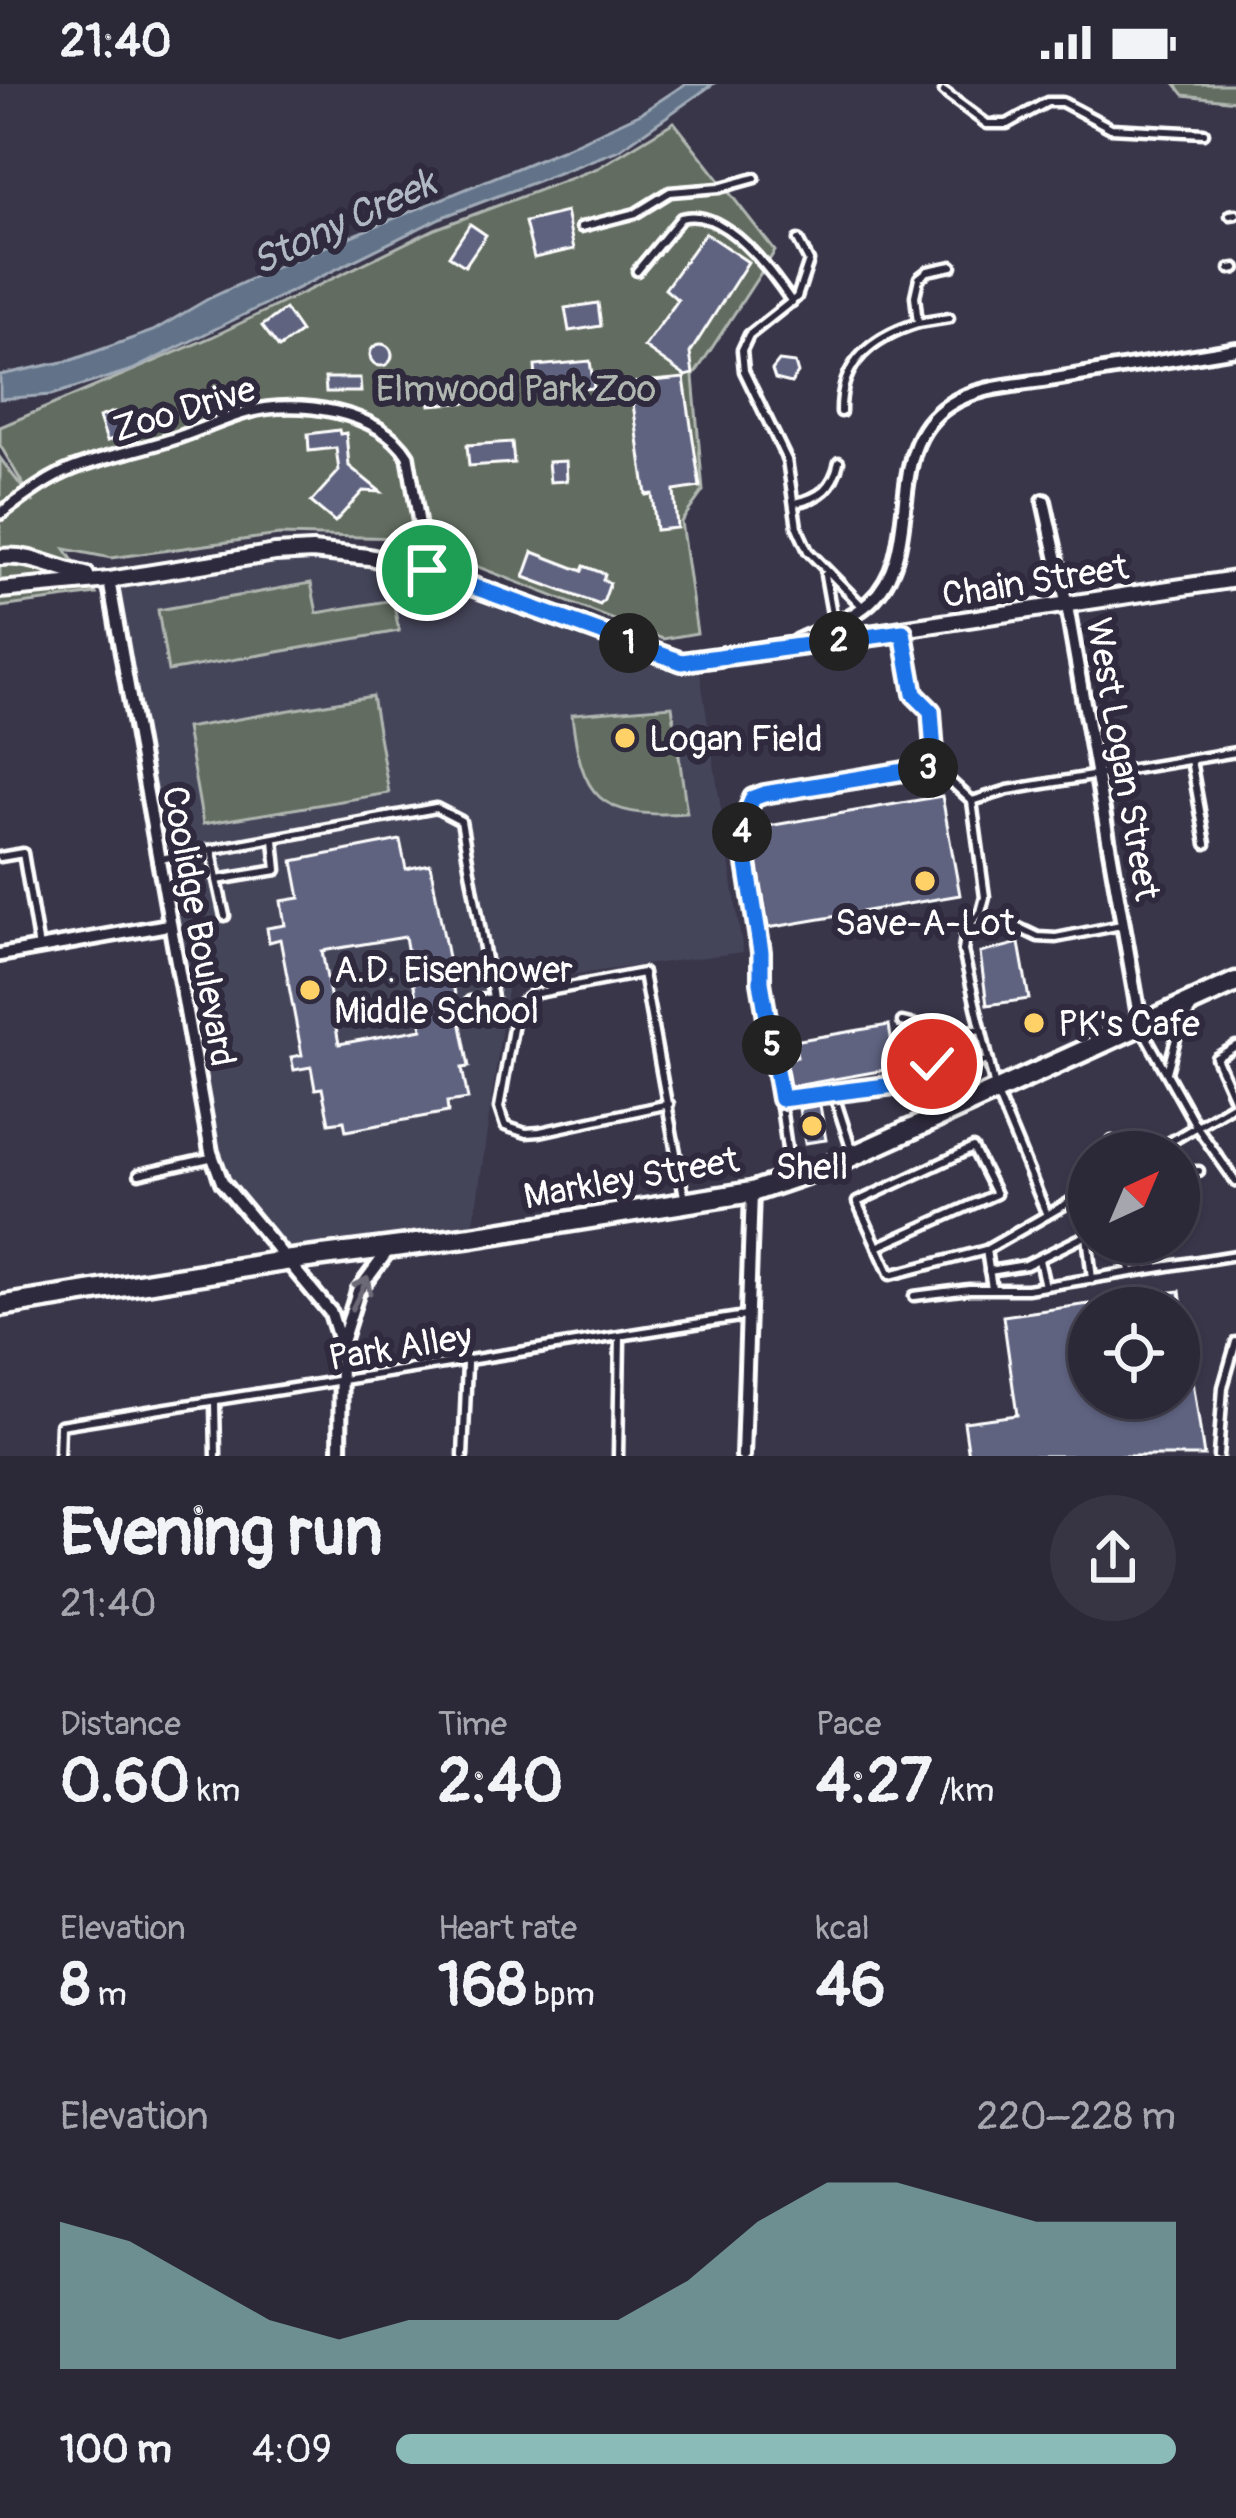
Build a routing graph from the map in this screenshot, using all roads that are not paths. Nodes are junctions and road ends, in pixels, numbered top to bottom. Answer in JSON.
{"nodes":[{"id":1,"x":944,"y":92,"type":"dead end"},
{"id":2,"x":1204,"y":133,"type":"dead end"},
{"id":3,"x":755,"y":178,"type":"dead end"},
{"id":4,"x":581,"y":226,"type":"dead end"},
{"id":5,"x":798,"y":240,"type":"dead end"},
{"id":6,"x":952,"y":266,"type":"dead end"},
{"id":7,"x":637,"y":271,"type":"dead end"},
{"id":8,"x":792,"y":302,"type":"junction"},
{"id":9,"x":949,"y":318,"type":"dead end"},
{"id":10,"x":918,"y":323,"type":"junction"},
{"id":11,"x":1236,"y":349,"type":"edge"},
{"id":12,"x":841,"y":412,"type":"dead end"},
{"id":13,"x":839,"y":462,"type":"dead end"},
{"id":14,"x":1044,"y":501,"type":"dead end"},
{"id":15,"x":795,"y":503,"type":"junction"},
{"id":16,"x":0,"y":511,"type":"edge"},
{"id":17,"x":0,"y":557,"type":"edge"},
{"id":18,"x":427,"y":570,"type":"junction"},
{"id":19,"x":824,"y":571,"type":"junction"},
{"id":20,"x":1236,"y":579,"type":"edge"},
{"id":21,"x":109,"y":580,"type":"junction"},
{"id":22,"x":0,"y":590,"type":"edge"},
{"id":23,"x":1067,"y":606,"type":"junction"},
{"id":24,"x":863,"y":607,"type":"junction"},
{"id":25,"x":834,"y":625,"type":"junction"},
{"id":26,"x":903,"y":632,"type":"junction"},
{"id":27,"x":772,"y":652,"type":"junction"},
{"id":28,"x":1236,"y":752,"type":"edge"},
{"id":29,"x":1191,"y":760,"type":"junction"},
{"id":30,"x":935,"y":766,"type":"junction"},
{"id":31,"x":1098,"y":776,"type":"junction"},
{"id":32,"x":972,"y":801,"type":"junction"},
{"id":33,"x":274,"y":840,"type":"junction"},
{"id":34,"x":1206,"y":844,"type":"dead end"},
{"id":35,"x":212,"y":850,"type":"junction"},
{"id":36,"x":0,"y":857,"type":"edge"},
{"id":37,"x":157,"y":860,"type":"junction"},
{"id":38,"x":218,"y":880,"type":"junction"},
{"id":39,"x":225,"y":916,"type":"dead end"},
{"id":40,"x":168,"y":925,"type":"junction"},
{"id":41,"x":1122,"y":925,"type":"junction"},
{"id":42,"x":966,"y":928,"type":"junction"},
{"id":43,"x":40,"y":948,"type":"junction"},
{"id":44,"x":0,"y":955,"type":"edge"},
{"id":45,"x":1236,"y":982,"type":"edge"},
{"id":46,"x":470,"y":1001,"type":"dead end"},
{"id":47,"x":1197,"y":1001,"type":"junction"},
{"id":48,"x":902,"y":1022,"type":"dead end"},
{"id":49,"x":1141,"y":1027,"type":"junction"},
{"id":50,"x":981,"y":1029,"type":"junction"},
{"id":51,"x":940,"y":1036,"type":"dead end"},
{"id":52,"x":1236,"y":1046,"type":"edge"},
{"id":53,"x":989,"y":1060,"type":"junction"},
{"id":54,"x":943,"y":1073,"type":"dead end"},
{"id":55,"x":1166,"y":1076,"type":"junction"},
{"id":56,"x":919,"y":1082,"type":"junction"},
{"id":57,"x":833,"y":1092,"type":"junction"},
{"id":58,"x":996,"y":1092,"type":"junction"},
{"id":59,"x":781,"y":1099,"type":"junction"},
{"id":60,"x":1236,"y":1103,"type":"edge"},
{"id":61,"x":669,"y":1105,"type":"junction"},
{"id":62,"x":934,"y":1120,"type":"junction"},
{"id":63,"x":1195,"y":1124,"type":"junction"},
{"id":64,"x":1184,"y":1131,"type":"edge"},
{"id":65,"x":854,"y":1156,"type":"junction"},
{"id":66,"x":214,"y":1157,"type":"junction"},
{"id":67,"x":140,"y":1174,"type":"dead end"},
{"id":68,"x":791,"y":1181,"type":"junction"},
{"id":69,"x":1236,"y":1182,"type":"edge"},
{"id":70,"x":752,"y":1192,"type":"junction"},
{"id":71,"x":686,"y":1203,"type":"junction"},
{"id":72,"x":1068,"y":1203,"type":"edge"},
{"id":73,"x":1047,"y":1215,"type":"junction"},
{"id":74,"x":1068,"y":1244,"type":"edge"},
{"id":75,"x":391,"y":1247,"type":"junction"},
{"id":76,"x":877,"y":1247,"type":"junction"},
{"id":77,"x":986,"y":1250,"type":"junction"},
{"id":78,"x":1236,"y":1255,"type":"edge"},
{"id":79,"x":1039,"y":1259,"type":"junction"},
{"id":80,"x":284,"y":1261,"type":"junction"},
{"id":81,"x":1091,"y":1263,"type":"edge"},
{"id":82,"x":1129,"y":1263,"type":"edge"},
{"id":83,"x":989,"y":1271,"type":"junction"},
{"id":84,"x":1130,"y":1272,"type":"junction"},
{"id":85,"x":1092,"y":1279,"type":"junction"},
{"id":86,"x":1045,"y":1286,"type":"junction"},
{"id":87,"x":992,"y":1290,"type":"junction"},
{"id":88,"x":914,"y":1296,"type":"dead end"},
{"id":89,"x":0,"y":1306,"type":"edge"},
{"id":90,"x":749,"y":1316,"type":"junction"},
{"id":91,"x":620,"y":1337,"type":"junction"},
{"id":92,"x":1236,"y":1342,"type":"edge"},
{"id":93,"x":341,"y":1345,"type":"junction"},
{"id":94,"x":466,"y":1362,"type":"junction"},
{"id":95,"x":342,"y":1383,"type":"junction"},
{"id":96,"x":215,"y":1403,"type":"junction"},
{"id":97,"x":59,"y":1456,"type":"edge"},
{"id":98,"x":216,"y":1456,"type":"edge"},
{"id":99,"x":340,"y":1456,"type":"edge"},
{"id":100,"x":463,"y":1456,"type":"edge"},
{"id":101,"x":619,"y":1456,"type":"edge"},
{"id":102,"x":743,"y":1456,"type":"edge"},
{"id":103,"x":1218,"y":1456,"type":"edge"}],
"edges":[{"from":1,"to":2,"type":"lane"},
{"from":3,"to":4,"type":"lane"},
{"from":5,"to":8,"type":"lane"},
{"from":6,"to":10,"type":"lane"},
{"from":7,"to":8,"type":"lane"},
{"from":8,"to":15,"type":"lane"},
{"from":9,"to":10,"type":"lane"},
{"from":10,"to":12,"type":"lane"},
{"from":11,"to":24,"type":"street"},
{"from":13,"to":15,"type":"lane"},
{"from":14,"to":23,"type":"street","name":"West Logan Street"},
{"from":15,"to":19,"type":"lane"},
{"from":16,"to":18,"type":"street","name":"Zoo Drive"},
{"from":17,"to":21,"type":"street"},
{"from":18,"to":21,"type":"street","name":"Chain Street"},
{"from":18,"to":27,"type":"street","name":"Chain Street"},
{"from":19,"to":24,"type":"lane"},
{"from":19,"to":25,"type":"lane"},
{"from":20,"to":23,"type":"street","name":"Chain Street"},
{"from":21,"to":22,"type":"street","name":"Chain Street"},
{"from":21,"to":37,"type":"street","name":"Coolidge Boulevard"},
{"from":23,"to":26,"type":"street","name":"Chain Street"},
{"from":23,"to":31,"type":"street","name":"West Logan Street"},
{"from":24,"to":25,"type":"street"},
{"from":25,"to":27,"type":"street"},
{"from":26,"to":27,"type":"street","name":"Chain Street"},
{"from":26,"to":30,"type":"lane"},
{"from":28,"to":29,"type":"lane"},
{"from":29,"to":31,"type":"lane"},
{"from":29,"to":34,"type":"lane"},
{"from":30,"to":32,"type":"lane"},
{"from":30,"to":59,"type":"lane"},
{"from":31,"to":32,"type":"lane"},
{"from":31,"to":41,"type":"street","name":"West Logan Street"},
{"from":32,"to":42,"type":"lane"},
{"from":33,"to":35,"type":"lane"},
{"from":33,"to":38,"type":"lane"},
{"from":33,"to":46,"type":"lane"},
{"from":35,"to":37,"type":"lane"},
{"from":35,"to":38,"type":"lane"},
{"from":36,"to":43,"type":"lane"},
{"from":37,"to":40,"type":"street","name":"Coolidge Boulevard"},
{"from":38,"to":39,"type":"lane"},
{"from":40,"to":43,"type":"street"},
{"from":40,"to":66,"type":"street","name":"Coolidge Boulevard"},
{"from":41,"to":42,"type":"lane"},
{"from":41,"to":49,"type":"street","name":"West Logan Street"},
{"from":42,"to":50,"type":"lane"},
{"from":43,"to":44,"type":"street"},
{"from":45,"to":47,"type":"highway","name":"Markley Street"},
{"from":47,"to":49,"type":"highway","name":"Markley Street"},
{"from":47,"to":55,"type":"lane"},
{"from":48,"to":56,"type":"lane"},
{"from":49,"to":55,"type":"lane"},
{"from":49,"to":58,"type":"highway","name":"Markley Street"},
{"from":50,"to":51,"type":"lane"},
{"from":50,"to":53,"type":"lane"},
{"from":52,"to":60,"type":"lane"},
{"from":53,"to":54,"type":"lane"},
{"from":53,"to":58,"type":"lane"},
{"from":55,"to":63,"type":"lane"},
{"from":56,"to":57,"type":"lane"},
{"from":56,"to":62,"type":"lane"},
{"from":57,"to":59,"type":"lane"},
{"from":57,"to":65,"type":"lane"},
{"from":58,"to":62,"type":"highway","name":"Markley Street"},
{"from":58,"to":73,"type":"lane"},
{"from":59,"to":68,"type":"lane"},
{"from":60,"to":63,"type":"lane"},
{"from":61,"to":61,"type":"lane"},
{"from":61,"to":71,"type":"lane"},
{"from":62,"to":65,"type":"highway","name":"Markley Street"},
{"from":63,"to":64,"type":"lane"},
{"from":63,"to":69,"type":"lane"},
{"from":65,"to":68,"type":"highway","name":"Markley Street"},
{"from":66,"to":67,"type":"lane"},
{"from":66,"to":80,"type":"street","name":"Coolidge Boulevard"},
{"from":68,"to":70,"type":"highway","name":"Markley Street"},
{"from":70,"to":71,"type":"highway","name":"Markley Street"},
{"from":70,"to":90,"type":"street"},
{"from":71,"to":75,"type":"highway","name":"Markley Street"},
{"from":72,"to":73,"type":"lane"},
{"from":73,"to":77,"type":"lane"},
{"from":74,"to":79,"type":"lane"},
{"from":75,"to":80,"type":"highway","name":"Markley Street"},
{"from":93,"to":75,"type":"street","one_way":true},
{"from":76,"to":76,"type":"lane"},
{"from":76,"to":77,"type":"lane"},
{"from":77,"to":83,"type":"lane"},
{"from":78,"to":84,"type":"lane"},
{"from":79,"to":83,"type":"lane"},
{"from":79,"to":86,"type":"lane"},
{"from":80,"to":89,"type":"highway","name":"Markley Street"},
{"from":80,"to":93,"type":"street","name":"Coolidge Boulevard"},
{"from":81,"to":85,"type":"lane"},
{"from":82,"to":84,"type":"lane"},
{"from":83,"to":87,"type":"lane"},
{"from":84,"to":85,"type":"lane"},
{"from":85,"to":86,"type":"lane"},
{"from":86,"to":87,"type":"lane"},
{"from":87,"to":88,"type":"lane"},
{"from":90,"to":91,"type":"lane","name":"Park Alley"},
{"from":90,"to":102,"type":"street"},
{"from":91,"to":94,"type":"lane","name":"Park Alley"},
{"from":91,"to":101,"type":"lane"},
{"from":92,"to":103,"type":"lane"},
{"from":93,"to":95,"type":"street"},
{"from":94,"to":95,"type":"lane","name":"Park Alley"},
{"from":94,"to":100,"type":"lane"},
{"from":95,"to":96,"type":"lane","name":"Park Alley"},
{"from":95,"to":99,"type":"street"},
{"from":96,"to":97,"type":"lane","name":"Park Alley"},
{"from":96,"to":98,"type":"lane"}]}
